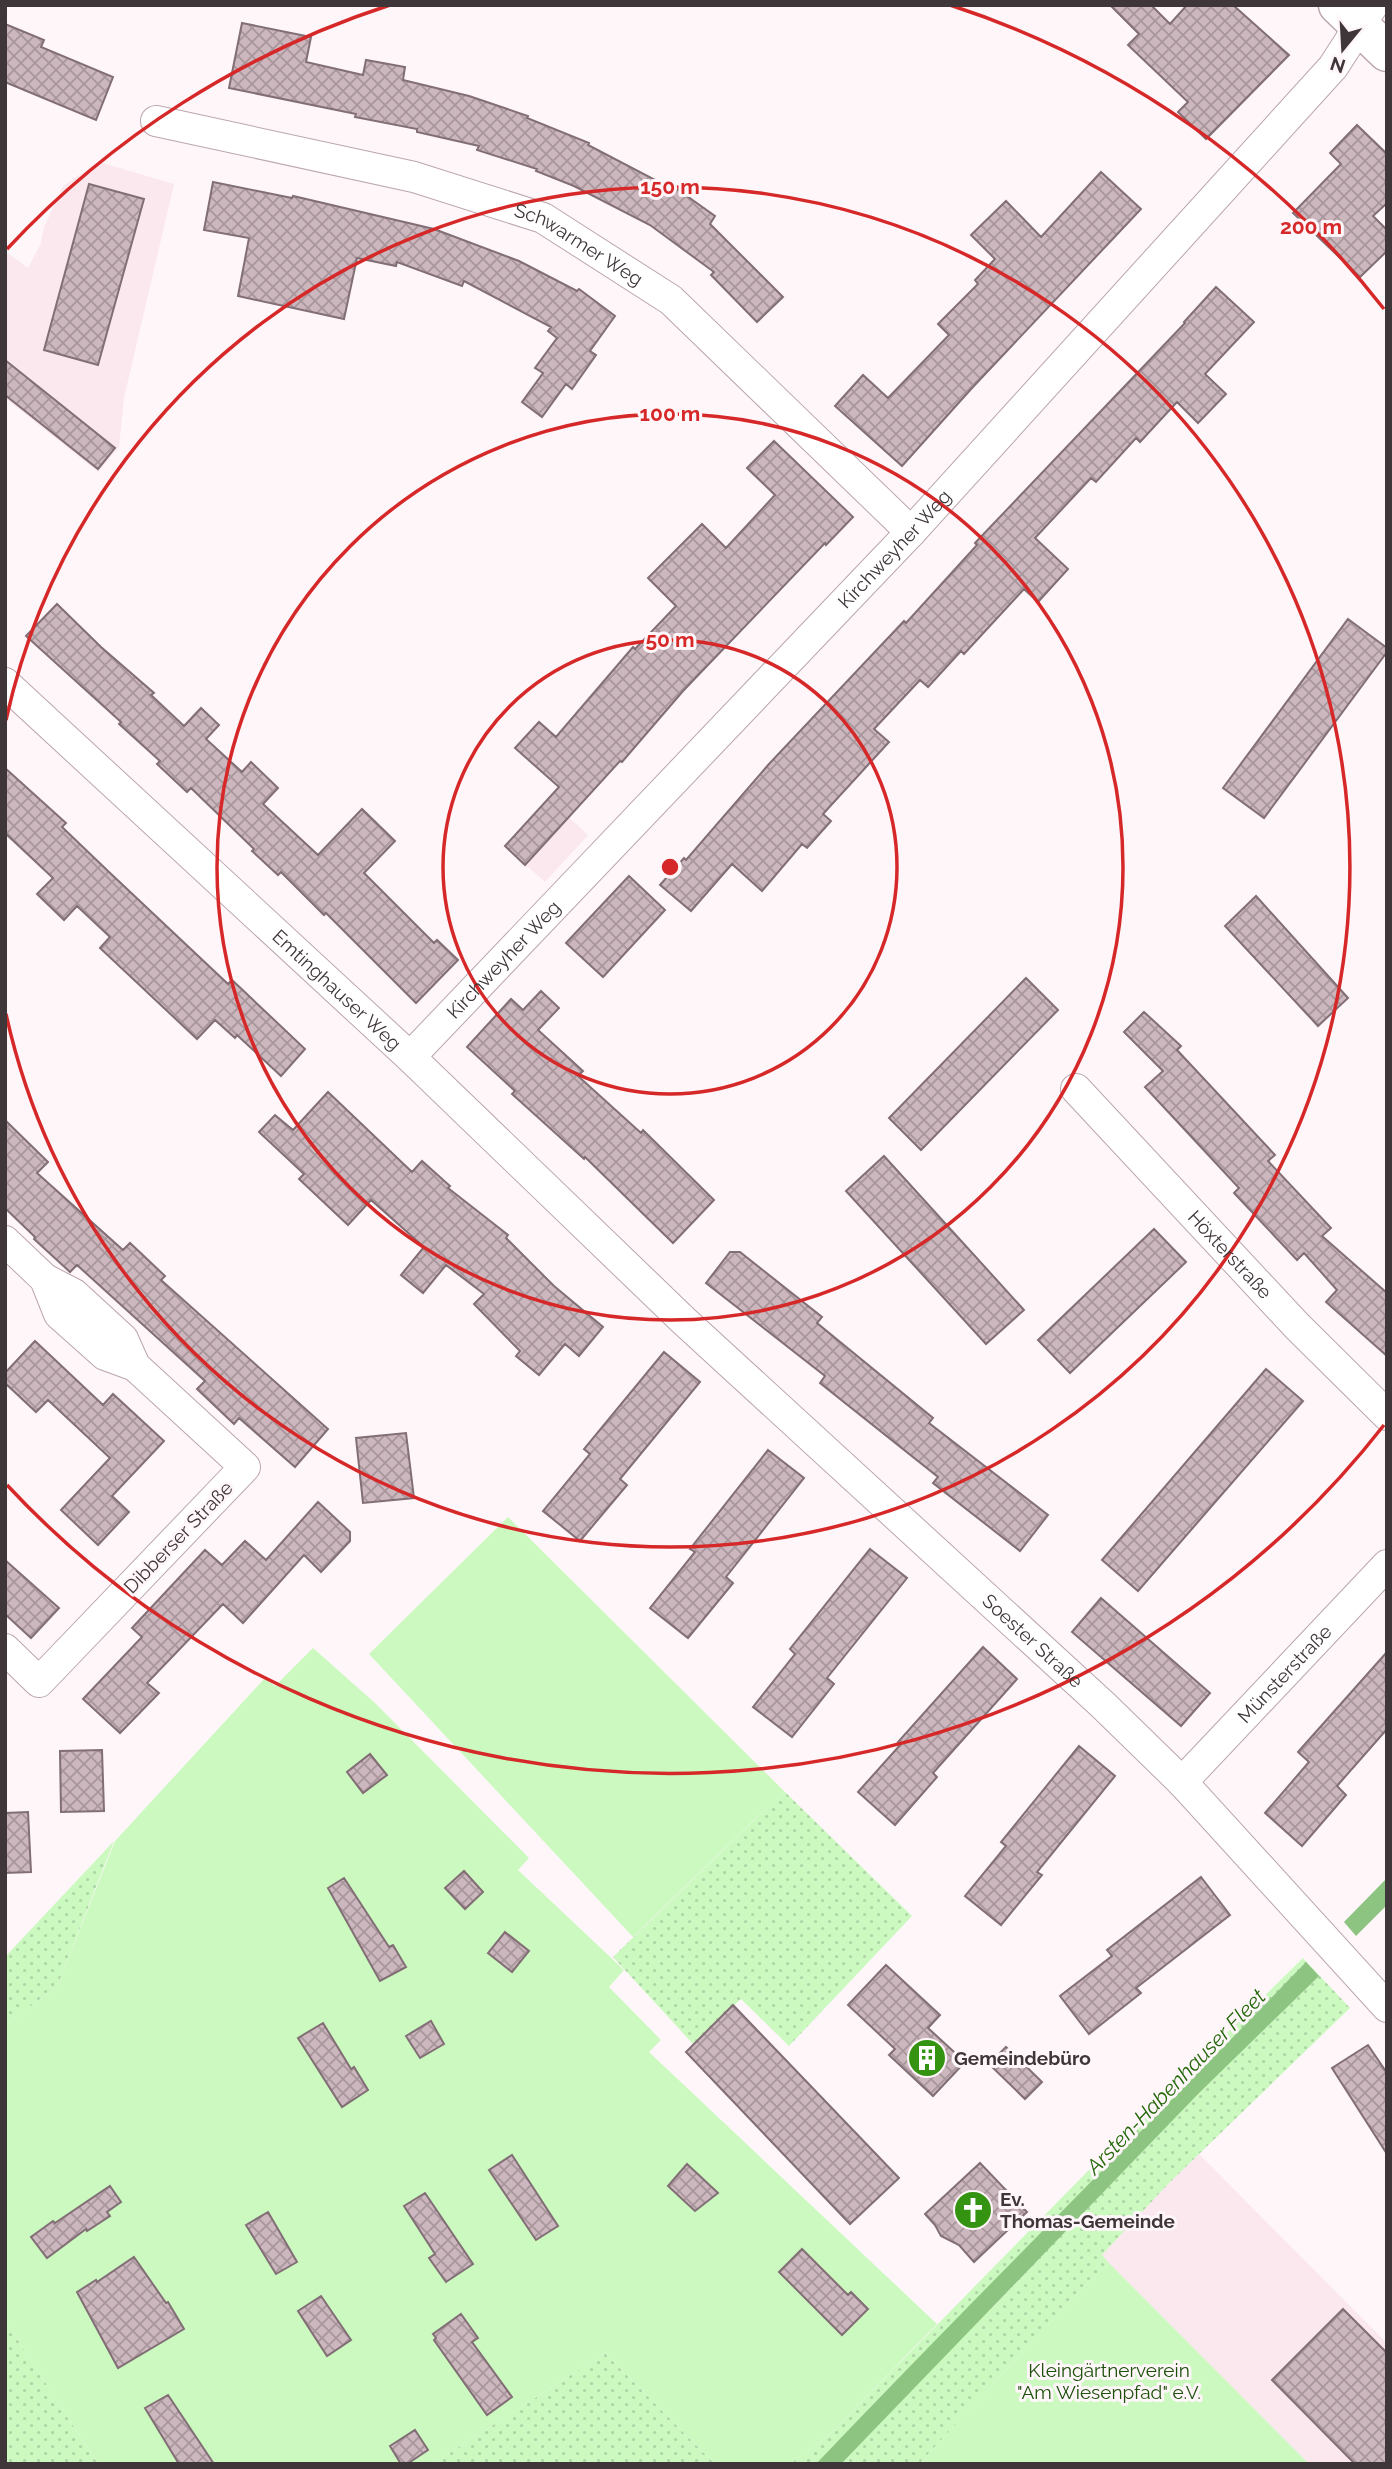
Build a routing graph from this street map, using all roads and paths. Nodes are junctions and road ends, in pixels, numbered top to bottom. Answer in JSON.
{"nodes":[{"id":1,"x":1365,"y":22,"type":"edge"},
{"id":2,"x":156,"y":121,"type":"dead end"},
{"id":3,"x":911,"y":532,"type":"junction"},
{"id":4,"x":7,"y":689,"type":"edge"},
{"id":5,"x":410,"y":1057,"type":"junction"},
{"id":6,"x":1076,"y":1089,"type":"dead end"},
{"id":7,"x":5,"y":1241,"type":"edge"},
{"id":8,"x":658,"y":1296,"type":"joint"},
{"id":9,"x":1387,"y":1415,"type":"edge"},
{"id":10,"x":1387,"y":1565,"type":"edge"},
{"id":11,"x":5,"y":1649,"type":"edge"},
{"id":12,"x":1182,"y":1782,"type":"junction"},
{"id":13,"x":1387,"y":2007,"type":"edge"}],
"edges":[{"from":1,"to":3,"type":"street","name":"Kirchweyher Weg"},
{"from":2,"to":3,"type":"street","name":"Schwarmer Weg"},
{"from":3,"to":5,"type":"street","name":"Kirchweyher Weg"},
{"from":4,"to":5,"type":"street","name":"Emtinghauser Weg"},
{"from":5,"to":8,"type":"street","name":"Emtinghauser Weg"},
{"from":6,"to":9,"type":"street","name":"Höxterstraße"},
{"from":7,"to":11,"type":"street","name":"Dibberser Straße"},
{"from":8,"to":12,"type":"street","name":"Soester Straße"},
{"from":10,"to":12,"type":"street","name":"Münsterstraße"},
{"from":12,"to":13,"type":"street","name":"Soester Straße"}]}
